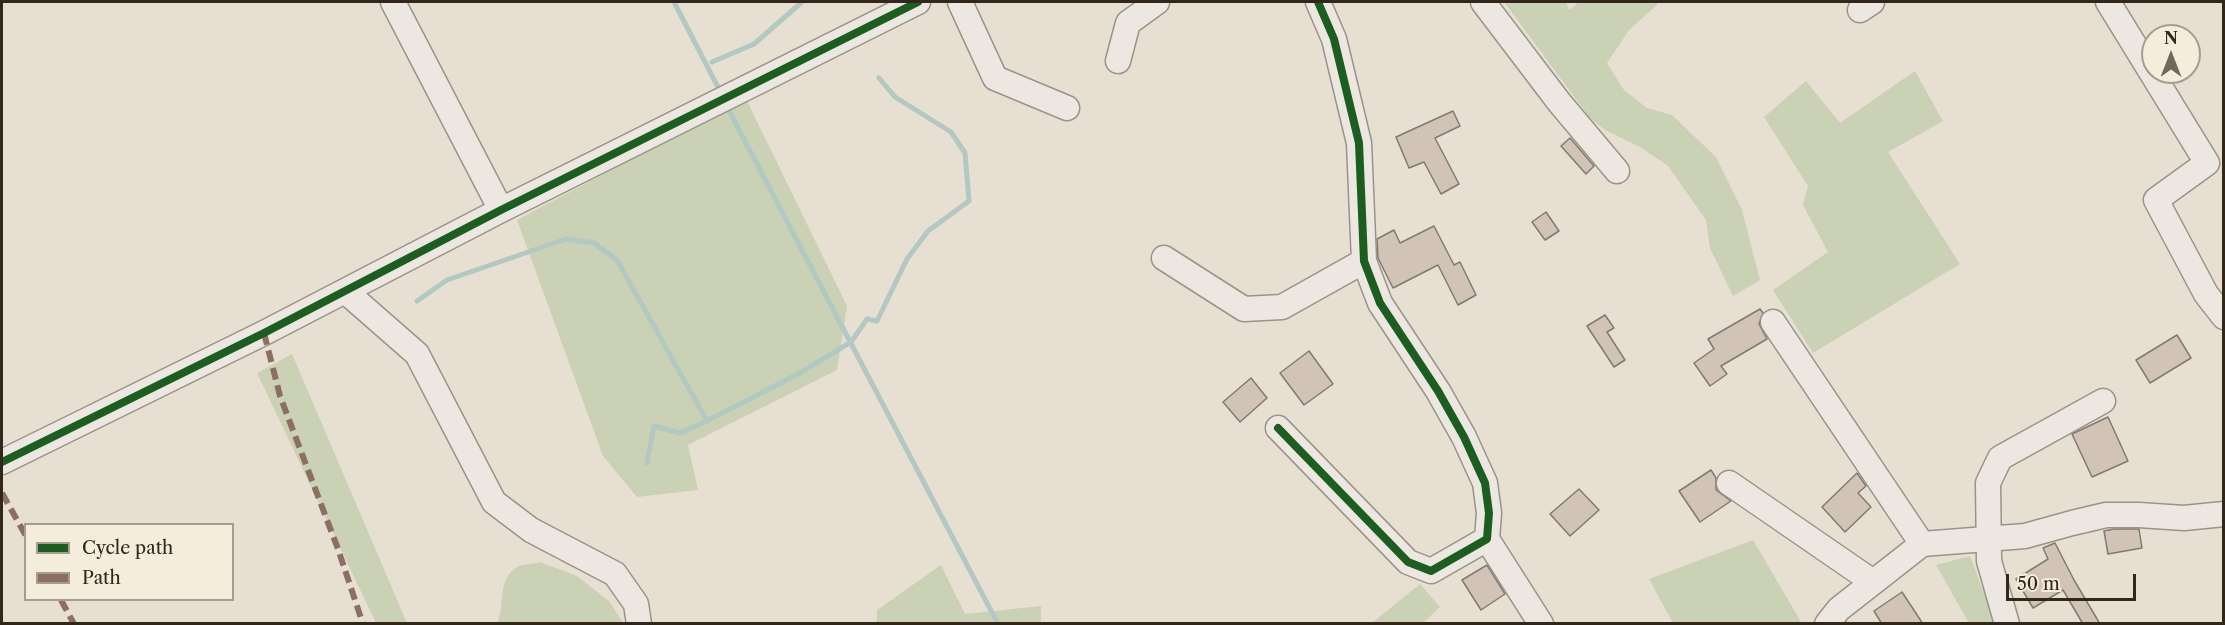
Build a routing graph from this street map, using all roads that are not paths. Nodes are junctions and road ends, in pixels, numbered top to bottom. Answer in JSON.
{"nodes":[{"id":1,"x":393,"y":2,"type":"edge"},
{"id":2,"x":918,"y":2,"type":"edge"},
{"id":3,"x":960,"y":2,"type":"edge"},
{"id":4,"x":1157,"y":2,"type":"edge"},
{"id":5,"x":1318,"y":2,"type":"edge"},
{"id":6,"x":1483,"y":2,"type":"edge"},
{"id":7,"x":2108,"y":2,"type":"edge"},
{"id":8,"x":1118,"y":61,"type":"dead end"},
{"id":9,"x":1067,"y":108,"type":"dead end"},
{"id":10,"x":1617,"y":171,"type":"dead end"},
{"id":11,"x":501,"y":210,"type":"junction"},
{"id":12,"x":1164,"y":258,"type":"dead end"},
{"id":13,"x":1364,"y":261,"type":"junction"},
{"id":14,"x":345,"y":291,"type":"junction"},
{"id":15,"x":2223,"y":317,"type":"edge"},
{"id":16,"x":1773,"y":322,"type":"dead end"},
{"id":17,"x":2103,"y":401,"type":"dead end"},
{"id":18,"x":1278,"y":428,"type":"dead end"},
{"id":19,"x":2,"y":462,"type":"edge"},
{"id":20,"x":1729,"y":483,"type":"dead end"},
{"id":21,"x":2223,"y":514,"type":"edge"},
{"id":22,"x":1487,"y":539,"type":"junction"},
{"id":23,"x":1988,"y":540,"type":"junction"},
{"id":24,"x":1922,"y":544,"type":"junction"},
{"id":25,"x":1873,"y":582,"type":"junction"},
{"id":26,"x":639,"y":624,"type":"edge"},
{"id":27,"x":1541,"y":624,"type":"edge"},
{"id":28,"x":1827,"y":624,"type":"edge"},
{"id":29,"x":2007,"y":624,"type":"edge"}],
"edges":[{"from":1,"to":11,"type":"street"},
{"from":2,"to":11,"type":"street"},
{"from":3,"to":9,"type":"street"},
{"from":4,"to":8,"type":"street"},
{"from":5,"to":13,"type":"street"},
{"from":6,"to":10,"type":"street"},
{"from":7,"to":15,"type":"street"},
{"from":11,"to":14,"type":"street"},
{"from":12,"to":13,"type":"street"},
{"from":13,"to":22,"type":"street"},
{"from":14,"to":19,"type":"street"},
{"from":14,"to":26,"type":"street"},
{"from":16,"to":24,"type":"street"},
{"from":17,"to":23,"type":"street"},
{"from":18,"to":22,"type":"street"},
{"from":20,"to":25,"type":"street"},
{"from":21,"to":23,"type":"street"},
{"from":22,"to":27,"type":"street"},
{"from":23,"to":24,"type":"street"},
{"from":23,"to":29,"type":"street"},
{"from":24,"to":25,"type":"street"},
{"from":25,"to":28,"type":"street"}]}
